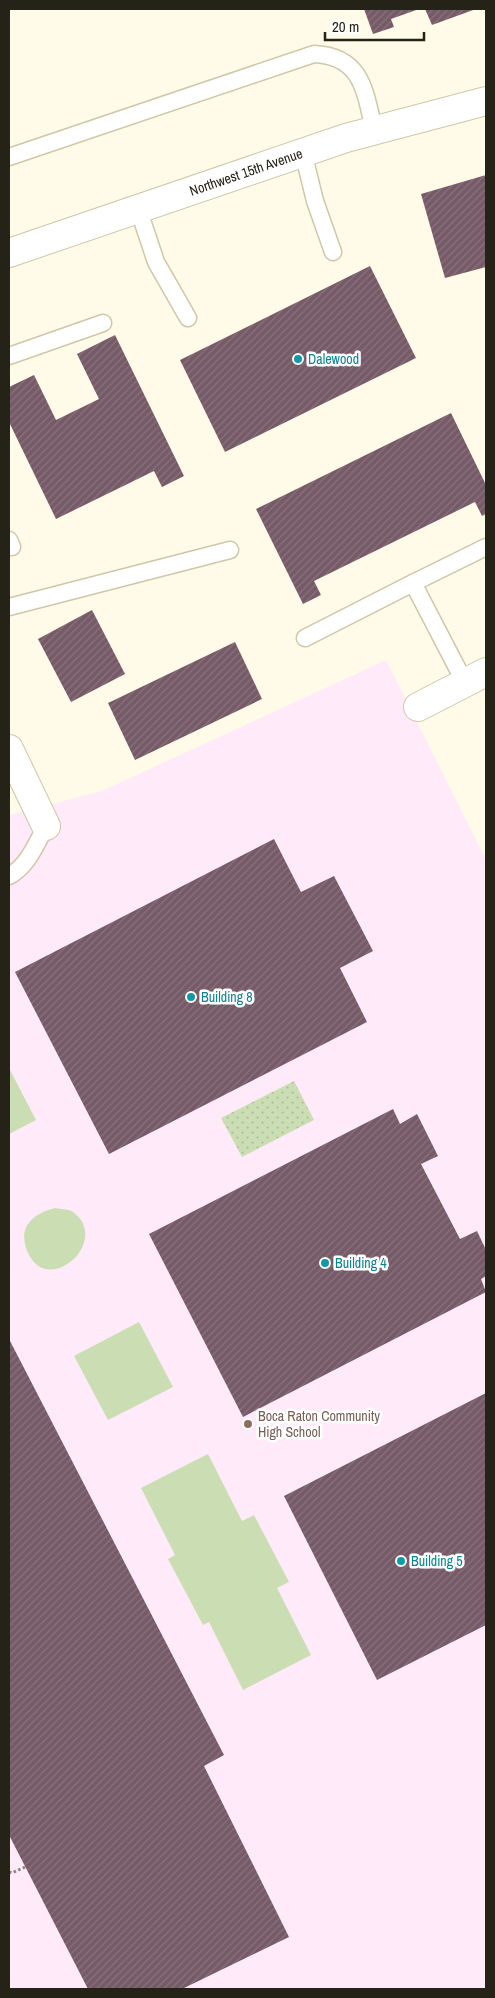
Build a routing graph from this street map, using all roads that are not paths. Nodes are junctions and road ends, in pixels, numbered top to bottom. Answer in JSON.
{"nodes":[{"id":1,"x":486,"y":101,"type":"edge"},
{"id":2,"x":374,"y":130,"type":"junction"},
{"id":3,"x":303,"y":152,"type":"junction"},
{"id":4,"x":9,"y":157,"type":"edge"},
{"id":5,"x":138,"y":208,"type":"junction"},
{"id":6,"x":333,"y":252,"type":"dead end"},
{"id":7,"x":9,"y":253,"type":"edge"},
{"id":8,"x":188,"y":318,"type":"dead end"},
{"id":9,"x":103,"y":323,"type":"dead end"},
{"id":10,"x":9,"y":356,"type":"edge"},
{"id":11,"x":486,"y":547,"type":"edge"},
{"id":12,"x":230,"y":550,"type":"dead end"},
{"id":13,"x":413,"y":583,"type":"junction"},
{"id":14,"x":9,"y":607,"type":"edge"},
{"id":15,"x":304,"y":638,"type":"dead end"},
{"id":16,"x":475,"y":677,"type":"edge"},
{"id":17,"x":418,"y":707,"type":"dead end"},
{"id":18,"x":9,"y":749,"type":"edge"},
{"id":19,"x":46,"y":826,"type":"joint"},
{"id":20,"x":9,"y":876,"type":"edge"}],
"edges":[{"from":1,"to":2,"type":"street","name":"Northwest 15th Avenue"},
{"from":2,"to":3,"type":"street","name":"Northwest 15th Avenue"},
{"from":2,"to":4,"type":"lane"},
{"from":3,"to":5,"type":"street","name":"Northwest 15th Avenue"},
{"from":3,"to":6,"type":"lane"},
{"from":5,"to":7,"type":"street","name":"Northwest 15th Avenue"},
{"from":5,"to":8,"type":"lane"},
{"from":9,"to":10,"type":"lane"},
{"from":11,"to":13,"type":"lane"},
{"from":12,"to":14,"type":"lane"},
{"from":13,"to":15,"type":"lane"},
{"from":13,"to":16,"type":"lane"},
{"from":16,"to":17,"type":"street"},
{"from":18,"to":19,"type":"street"},
{"from":19,"to":20,"type":"lane"}]}
